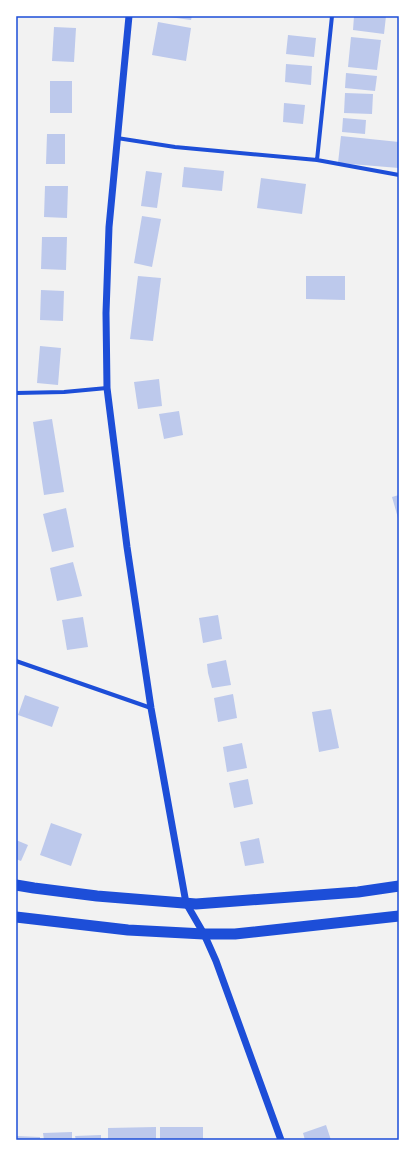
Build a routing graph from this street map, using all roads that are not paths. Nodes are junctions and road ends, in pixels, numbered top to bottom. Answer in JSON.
{"nodes":[{"id":1,"x":129,"y":16,"type":"edge"},
{"id":2,"x":332,"y":16,"type":"edge"},
{"id":3,"x":117,"y":138,"type":"junction"},
{"id":4,"x":317,"y":160,"type":"junction"},
{"id":5,"x":399,"y":176,"type":"edge"},
{"id":6,"x":107,"y":388,"type":"junction"},
{"id":7,"x":16,"y":393,"type":"edge"},
{"id":8,"x":16,"y":661,"type":"edge"},
{"id":9,"x":151,"y":708,"type":"junction"},
{"id":10,"x":16,"y":885,"type":"edge"},
{"id":11,"x":399,"y":886,"type":"edge"},
{"id":12,"x":186,"y":903,"type":"junction"},
{"id":13,"x":399,"y":916,"type":"edge"},
{"id":14,"x":16,"y":917,"type":"edge"},
{"id":15,"x":204,"y":934,"type":"junction"},
{"id":16,"x":281,"y":1140,"type":"edge"}],
"edges":[{"from":1,"to":3,"type":"street"},
{"from":2,"to":4,"type":"street"},
{"from":3,"to":4,"type":"street"},
{"from":3,"to":6,"type":"street"},
{"from":4,"to":5,"type":"street"},
{"from":6,"to":7,"type":"street"},
{"from":6,"to":9,"type":"street"},
{"from":8,"to":9,"type":"street"},
{"from":9,"to":12,"type":"street"},
{"from":10,"to":12,"type":"highway"},
{"from":11,"to":12,"type":"highway"},
{"from":12,"to":15,"type":"street"},
{"from":13,"to":15,"type":"highway"},
{"from":14,"to":15,"type":"highway"},
{"from":15,"to":16,"type":"street"}]}
